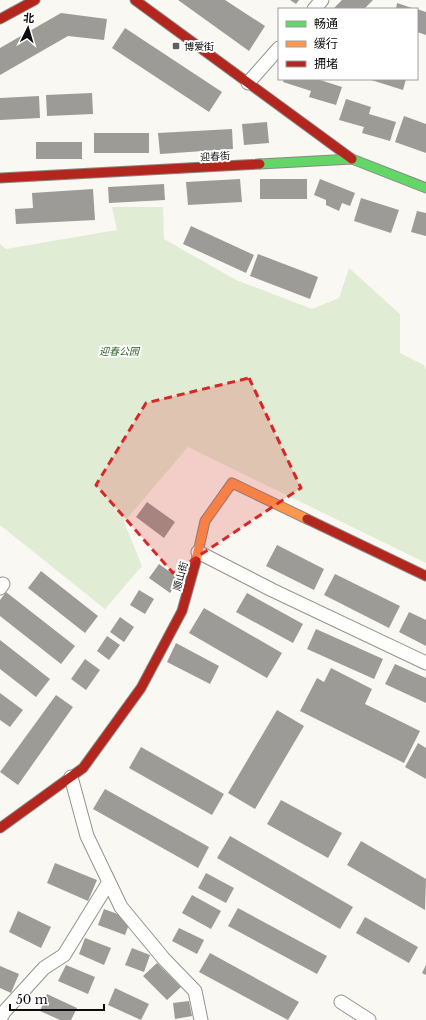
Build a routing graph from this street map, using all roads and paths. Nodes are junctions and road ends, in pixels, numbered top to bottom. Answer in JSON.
{"nodes":[{"id":1,"x":35,"y":0,"type":"edge"},
{"id":2,"x":135,"y":0,"type":"edge"},
{"id":3,"x":322,"y":0,"type":"edge"},
{"id":4,"x":315,"y":8,"type":"edge"},
{"id":5,"x":0,"y":19,"type":"edge"},
{"id":6,"x":278,"y":49,"type":"edge"},
{"id":7,"x":248,"y":83,"type":"junction"},
{"id":8,"x":352,"y":160,"type":"junction"},
{"id":9,"x":0,"y":178,"type":"edge"},
{"id":10,"x":426,"y":188,"type":"edge"},
{"id":11,"x":198,"y":552,"type":"junction"},
{"id":12,"x":426,"y":576,"type":"edge"},
{"id":13,"x":426,"y":663,"type":"edge"},
{"id":14,"x":71,"y":777,"type":"junction"},
{"id":15,"x":0,"y":828,"type":"edge"},
{"id":16,"x":109,"y":882,"type":"junction"},
{"id":17,"x":341,"y":1002,"type":"dead end"},
{"id":18,"x":0,"y":1019,"type":"edge"},
{"id":19,"x":201,"y":1020,"type":"edge"},
{"id":20,"x":369,"y":1020,"type":"edge"}],
"edges":[{"from":1,"to":5,"type":"street"},
{"from":2,"to":7,"type":"street"},
{"from":3,"to":4,"type":"street"},
{"from":6,"to":7,"type":"street"},
{"from":7,"to":8,"type":"street"},
{"from":8,"to":9,"type":"street","name":"迎春街"},
{"from":8,"to":10,"type":"street","name":"迎春街"},
{"from":11,"to":12,"type":"street","name":"顺山街"},
{"from":11,"to":13,"type":"street"},
{"from":11,"to":14,"type":"street","name":"顺山街"},
{"from":14,"to":15,"type":"street","name":"顺山街"},
{"from":14,"to":16,"type":"street"},
{"from":16,"to":18,"type":"street"},
{"from":16,"to":19,"type":"street"},
{"from":17,"to":20,"type":"street"}]}
